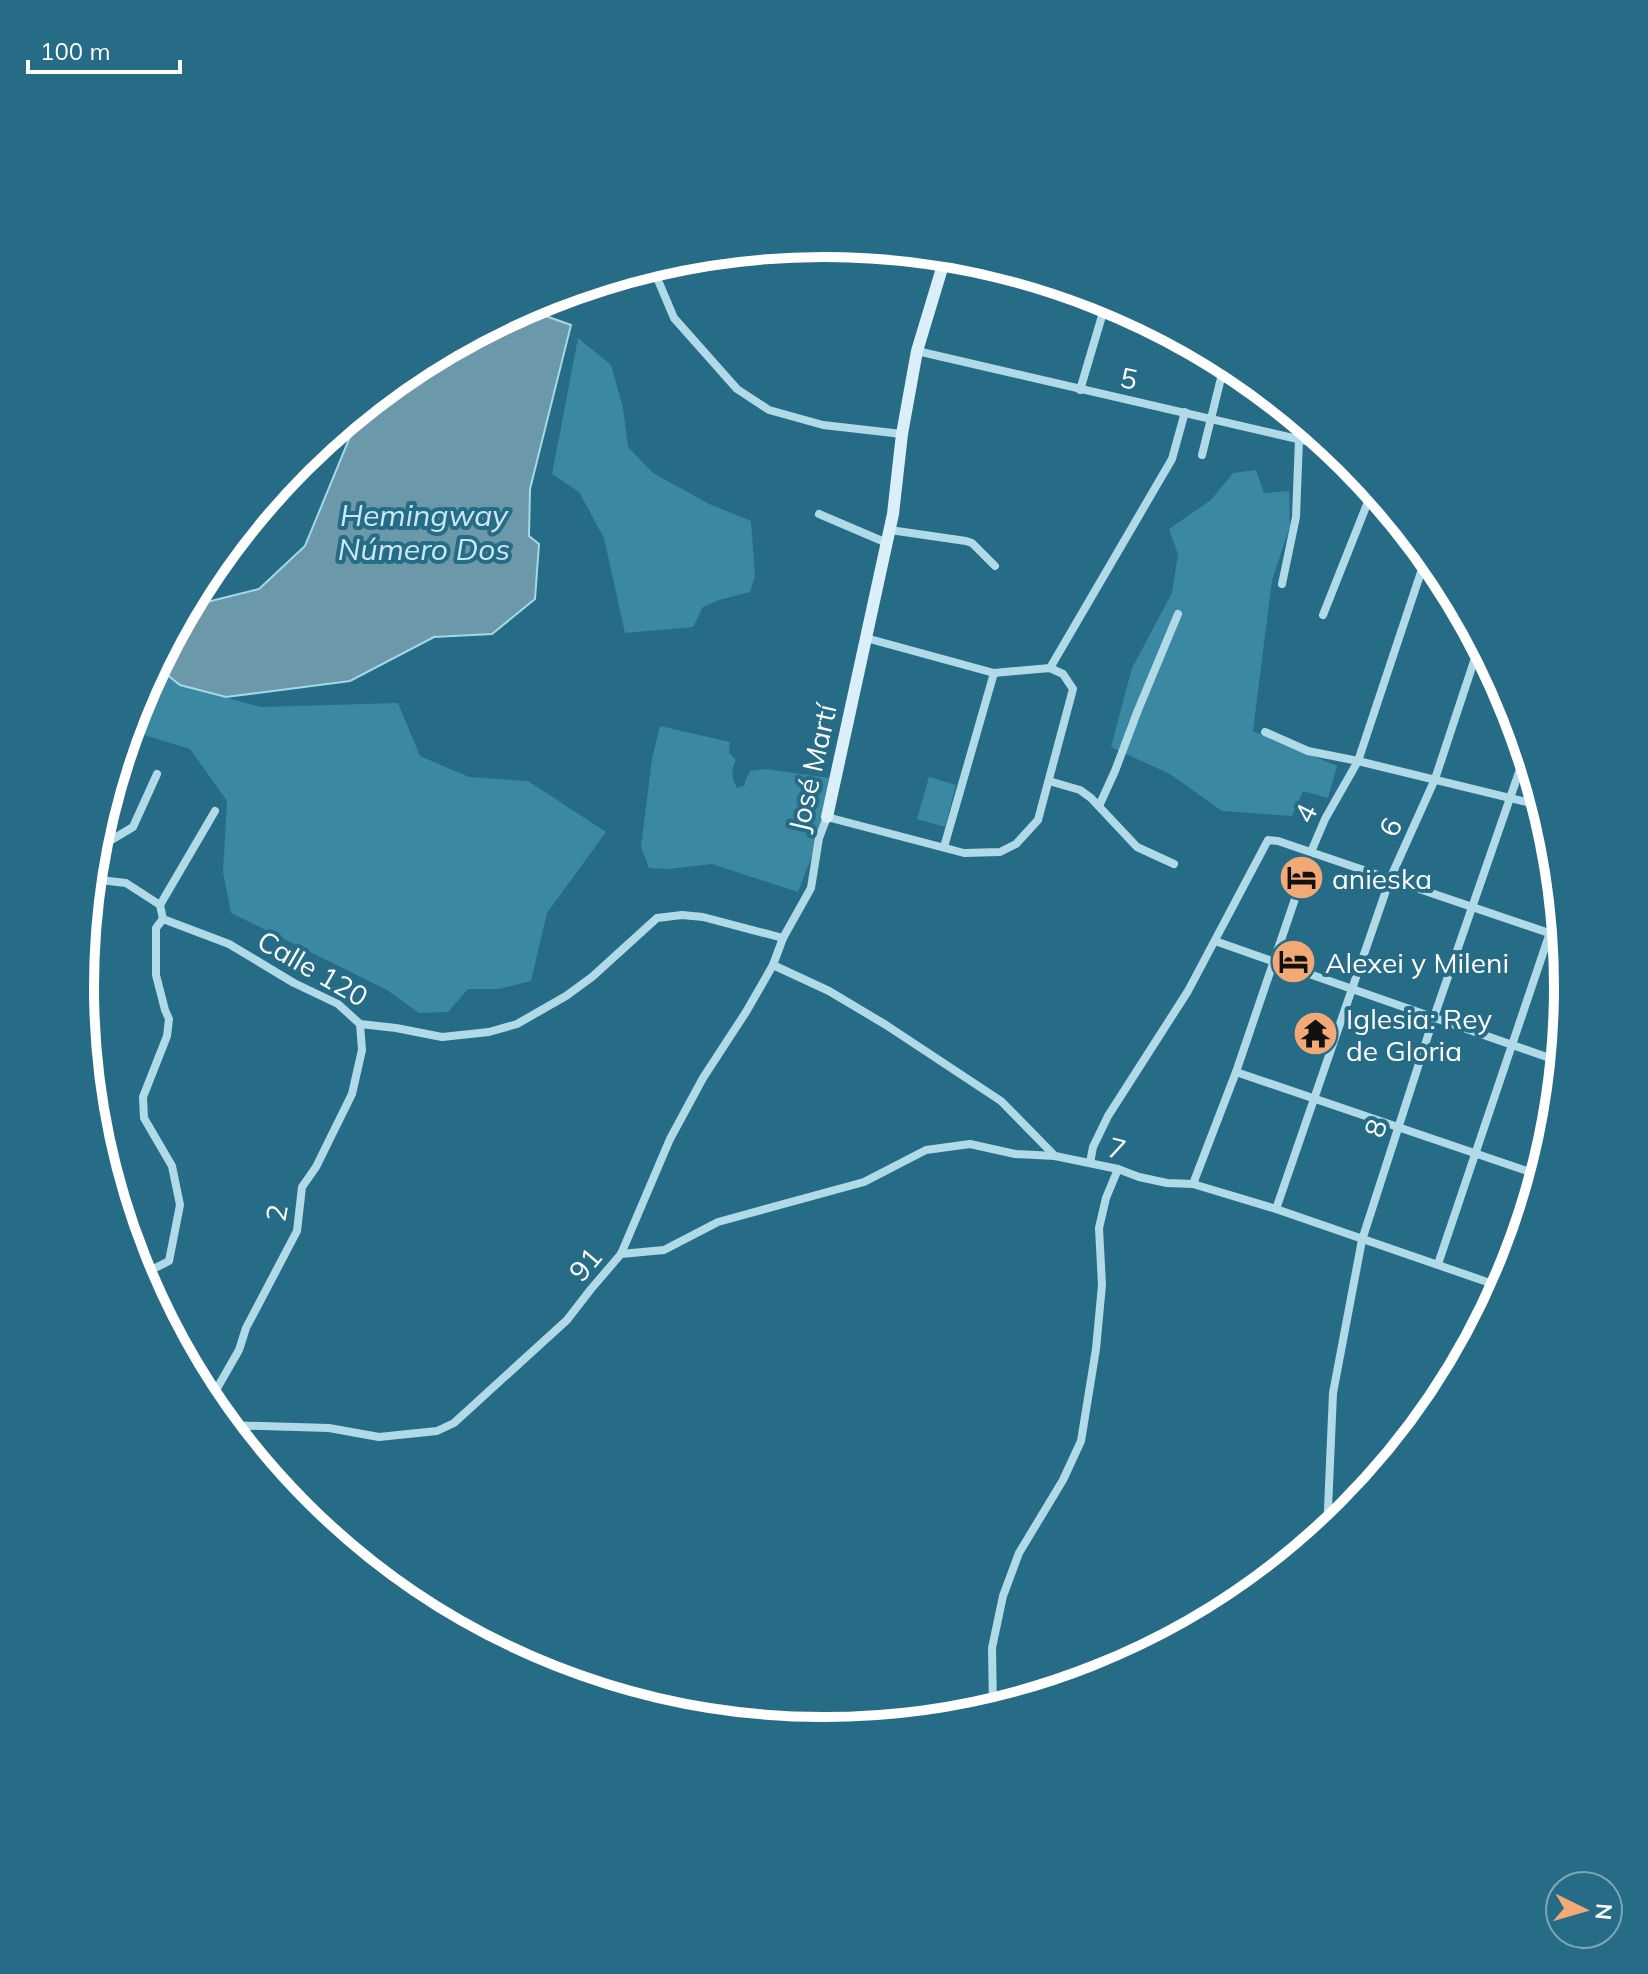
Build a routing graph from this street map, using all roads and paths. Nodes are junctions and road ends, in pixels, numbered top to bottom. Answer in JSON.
{"nodes":[{"id":1,"x":942,"y":267,"type":"edge"},
{"id":2,"x":657,"y":277,"type":"edge"},
{"id":3,"x":1103,"y":313,"type":"edge"},
{"id":4,"x":917,"y":351,"type":"junction"},
{"id":5,"x":1222,"y":375,"type":"edge"},
{"id":6,"x":1080,"y":390,"type":"junction"},
{"id":7,"x":1185,"y":412,"type":"junction"},
{"id":8,"x":1211,"y":418,"type":"junction"},
{"id":9,"x":902,"y":434,"type":"junction"},
{"id":10,"x":1300,"y":434,"type":"edge"},
{"id":11,"x":1299,"y":439,"type":"junction"},
{"id":12,"x":1309,"y":441,"type":"edge"},
{"id":13,"x":1202,"y":455,"type":"dead end"},
{"id":14,"x":1368,"y":501,"type":"edge"},
{"id":15,"x":819,"y":514,"type":"dead end"},
{"id":16,"x":890,"y":530,"type":"junction"},
{"id":17,"x":887,"y":543,"type":"junction"},
{"id":18,"x":995,"y":566,"type":"dead end"},
{"id":19,"x":1422,"y":569,"type":"edge"},
{"id":20,"x":1282,"y":584,"type":"dead end"},
{"id":21,"x":1178,"y":614,"type":"dead end"},
{"id":22,"x":1323,"y":615,"type":"dead end"},
{"id":23,"x":866,"y":638,"type":"junction"},
{"id":24,"x":1475,"y":657,"type":"edge"},
{"id":25,"x":1050,"y":668,"type":"junction"},
{"id":26,"x":994,"y":673,"type":"junction"},
{"id":27,"x":1265,"y":732,"type":"dead end"},
{"id":28,"x":1358,"y":761,"type":"junction"},
{"id":29,"x":1520,"y":770,"type":"edge"},
{"id":30,"x":157,"y":774,"type":"dead end"},
{"id":31,"x":1435,"y":779,"type":"junction"},
{"id":32,"x":1049,"y":781,"type":"junction"},
{"id":33,"x":1511,"y":799,"type":"junction"},
{"id":34,"x":1530,"y":803,"type":"edge"},
{"id":35,"x":1099,"y":806,"type":"junction"},
{"id":36,"x":215,"y":811,"type":"dead end"},
{"id":37,"x":827,"y":817,"type":"junction"},
{"id":38,"x":109,"y":842,"type":"edge"},
{"id":39,"x":944,"y":847,"type":"junction"},
{"id":40,"x":1311,"y":852,"type":"junction"},
{"id":41,"x":1174,"y":864,"type":"dead end"},
{"id":42,"x":1390,"y":879,"type":"junction"},
{"id":43,"x":102,"y":880,"type":"edge"},
{"id":44,"x":160,"y":905,"type":"junction"},
{"id":45,"x":1473,"y":907,"type":"junction"},
{"id":46,"x":163,"y":919,"type":"junction"},
{"id":47,"x":1551,"y":927,"type":"edge"},
{"id":48,"x":1549,"y":933,"type":"junction"},
{"id":49,"x":783,"y":938,"type":"junction"},
{"id":50,"x":1215,"y":941,"type":"junction"},
{"id":51,"x":1274,"y":961,"type":"junction"},
{"id":52,"x":773,"y":965,"type":"junction"},
{"id":53,"x":1352,"y":989,"type":"junction"},
{"id":54,"x":1434,"y":1017,"type":"junction"},
{"id":55,"x":360,"y":1024,"type":"junction"},
{"id":56,"x":1513,"y":1044,"type":"junction"},
{"id":57,"x":1550,"y":1058,"type":"edge"},
{"id":58,"x":1236,"y":1072,"type":"junction"},
{"id":59,"x":1314,"y":1099,"type":"junction"},
{"id":60,"x":1398,"y":1127,"type":"junction"},
{"id":61,"x":1475,"y":1154,"type":"junction"},
{"id":62,"x":1055,"y":1156,"type":"junction"},
{"id":63,"x":1090,"y":1163,"type":"junction"},
{"id":64,"x":1118,"y":1169,"type":"junction"},
{"id":65,"x":1530,"y":1172,"type":"edge"},
{"id":66,"x":1193,"y":1184,"type":"junction"},
{"id":67,"x":1276,"y":1209,"type":"junction"},
{"id":68,"x":1362,"y":1240,"type":"junction"},
{"id":69,"x":621,"y":1254,"type":"junction"},
{"id":70,"x":1438,"y":1264,"type":"junction"},
{"id":71,"x":151,"y":1269,"type":"edge"},
{"id":72,"x":1491,"y":1283,"type":"edge"},
{"id":73,"x":216,"y":1391,"type":"edge"},
{"id":74,"x":241,"y":1425,"type":"edge"},
{"id":75,"x":1328,"y":1515,"type":"edge"},
{"id":76,"x":993,"y":1697,"type":"edge"}],
"edges":[{"from":1,"to":4,"type":"street","name":"José Martí"},
{"from":2,"to":9,"type":"street"},
{"from":3,"to":6,"type":"street"},
{"from":4,"to":6,"type":"street","name":"5"},
{"from":4,"to":9,"type":"street","name":"José Martí"},
{"from":5,"to":8,"type":"street"},
{"from":6,"to":7,"type":"street","name":"5"},
{"from":7,"to":8,"type":"street","name":"5"},
{"from":7,"to":25,"type":"street"},
{"from":8,"to":11,"type":"street","name":"5"},
{"from":8,"to":13,"type":"street"},
{"from":9,"to":16,"type":"street","name":"José Martí"},
{"from":10,"to":11,"type":"street"},
{"from":11,"to":12,"type":"street","name":"5"},
{"from":11,"to":20,"type":"street"},
{"from":14,"to":22,"type":"street"},
{"from":15,"to":17,"type":"street"},
{"from":16,"to":17,"type":"street","name":"José Martí"},
{"from":16,"to":18,"type":"street"},
{"from":17,"to":23,"type":"street","name":"José Martí"},
{"from":19,"to":28,"type":"street","name":"4"},
{"from":21,"to":35,"type":"street"},
{"from":23,"to":26,"type":"street"},
{"from":23,"to":37,"type":"street","name":"José Martí"},
{"from":24,"to":31,"type":"street","name":"6"},
{"from":25,"to":26,"type":"street"},
{"from":25,"to":32,"type":"street"},
{"from":26,"to":39,"type":"street"},
{"from":27,"to":28,"type":"street"},
{"from":28,"to":31,"type":"street"},
{"from":28,"to":40,"type":"street","name":"4"},
{"from":29,"to":33,"type":"street","name":"8"},
{"from":30,"to":38,"type":"street"},
{"from":31,"to":33,"type":"street"},
{"from":31,"to":42,"type":"street","name":"6"},
{"from":32,"to":35,"type":"street"},
{"from":32,"to":39,"type":"street"},
{"from":33,"to":34,"type":"street"},
{"from":33,"to":45,"type":"street","name":"8"},
{"from":35,"to":41,"type":"street"},
{"from":36,"to":44,"type":"street"},
{"from":37,"to":39,"type":"street"},
{"from":37,"to":49,"type":"street","name":"José Martí"},
{"from":40,"to":42,"type":"street"},
{"from":40,"to":50,"type":"street"},
{"from":40,"to":51,"type":"street","name":"4"},
{"from":42,"to":45,"type":"street"},
{"from":42,"to":53,"type":"street","name":"6"},
{"from":43,"to":44,"type":"street"},
{"from":44,"to":46,"type":"street"},
{"from":45,"to":48,"type":"street"},
{"from":45,"to":54,"type":"street","name":"8"},
{"from":46,"to":55,"type":"street","name":"Calle 120"},
{"from":46,"to":71,"type":"street"},
{"from":47,"to":48,"type":"street"},
{"from":48,"to":56,"type":"street"},
{"from":49,"to":52,"type":"street","name":"José Martí"},
{"from":49,"to":55,"type":"street","name":"Calle 120"},
{"from":50,"to":51,"type":"street"},
{"from":50,"to":63,"type":"street"},
{"from":51,"to":53,"type":"street"},
{"from":51,"to":58,"type":"street","name":"4"},
{"from":52,"to":62,"type":"street"},
{"from":52,"to":69,"type":"street","name":"José Martí"},
{"from":53,"to":54,"type":"street"},
{"from":53,"to":59,"type":"street","name":"6"},
{"from":54,"to":56,"type":"street"},
{"from":54,"to":60,"type":"street","name":"8"},
{"from":55,"to":73,"type":"street","name":"2"},
{"from":56,"to":57,"type":"street"},
{"from":56,"to":61,"type":"street"},
{"from":58,"to":59,"type":"street"},
{"from":58,"to":66,"type":"street","name":"4"},
{"from":59,"to":60,"type":"street"},
{"from":59,"to":67,"type":"street","name":"6"},
{"from":60,"to":61,"type":"street"},
{"from":60,"to":68,"type":"street","name":"8"},
{"from":61,"to":65,"type":"street"},
{"from":61,"to":70,"type":"street"},
{"from":62,"to":63,"type":"street","name":"7"},
{"from":62,"to":69,"type":"street","name":"91"},
{"from":63,"to":64,"type":"street","name":"7"},
{"from":64,"to":66,"type":"street","name":"7"},
{"from":64,"to":76,"type":"street"},
{"from":66,"to":67,"type":"street","name":"7"},
{"from":67,"to":68,"type":"street","name":"7"},
{"from":68,"to":70,"type":"street","name":"7"},
{"from":68,"to":75,"type":"street","name":"8"},
{"from":69,"to":74,"type":"street","name":"91"},
{"from":70,"to":72,"type":"street","name":"7"}]}
